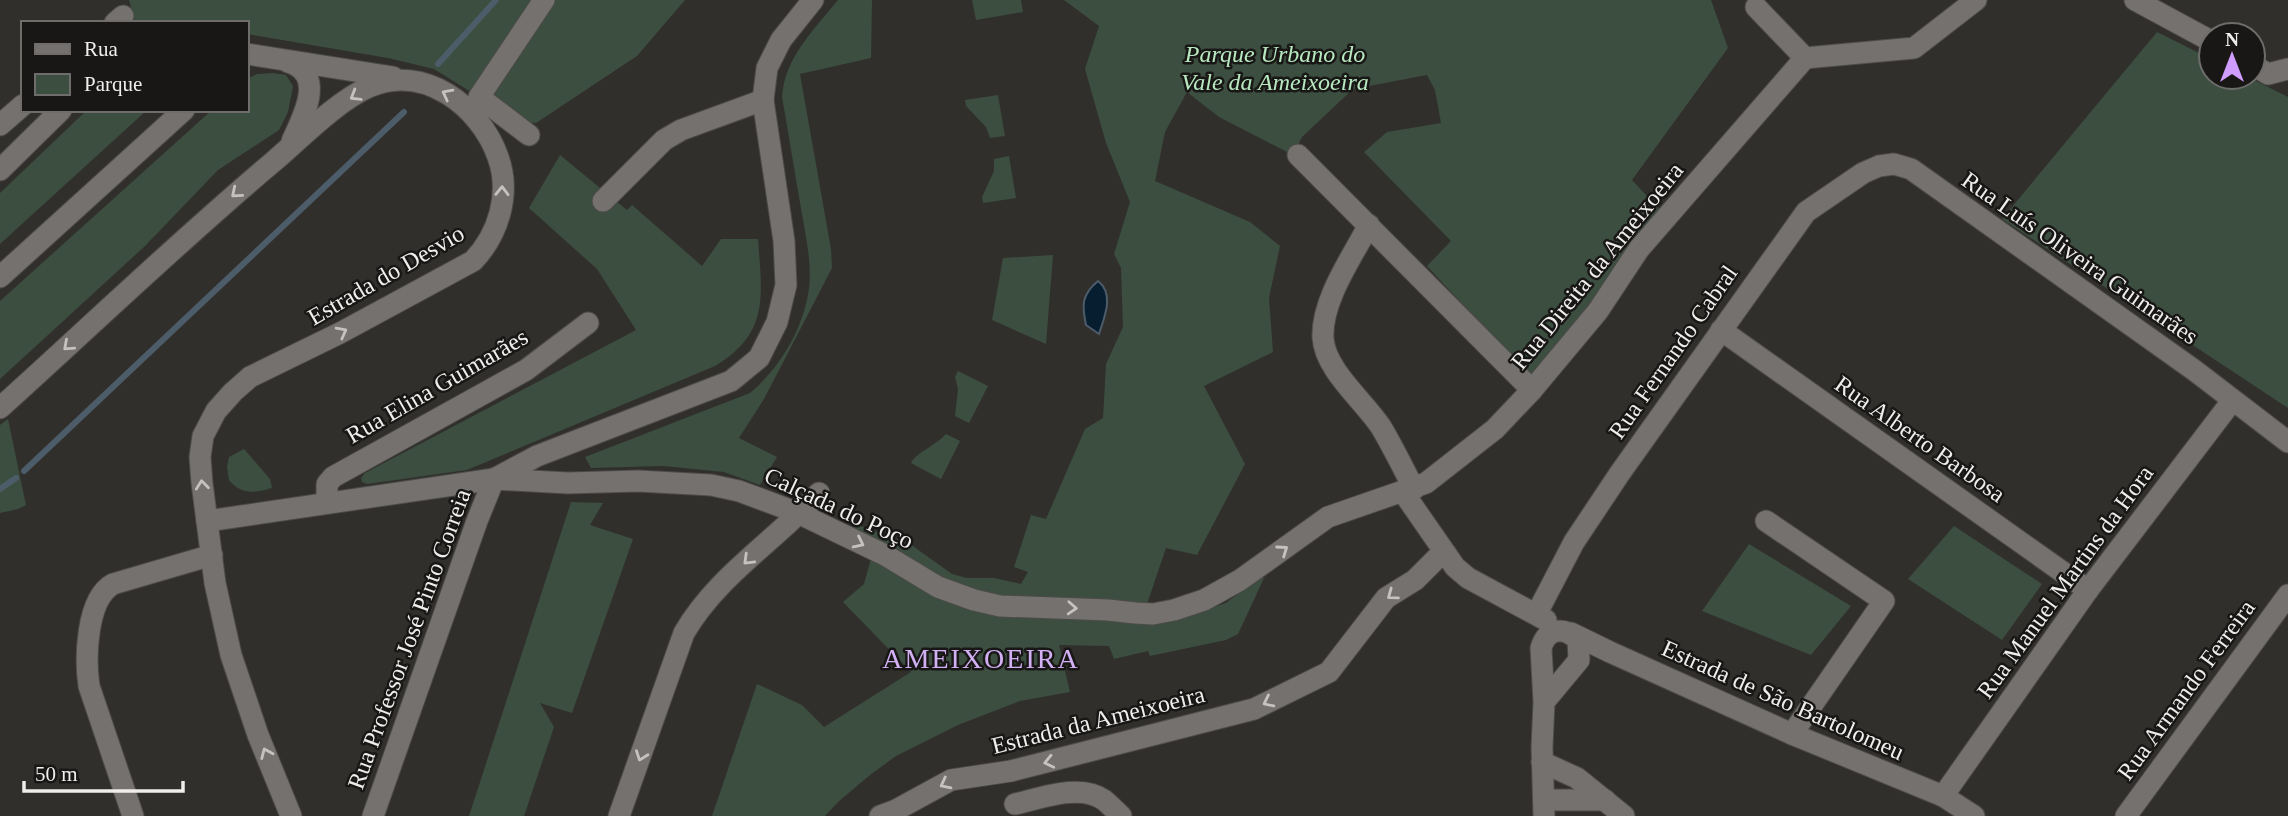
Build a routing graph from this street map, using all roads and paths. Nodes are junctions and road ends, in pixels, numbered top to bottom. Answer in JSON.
{"nodes":[{"id":1,"x":544,"y":0,"type":"edge"},
{"id":2,"x":813,"y":0,"type":"edge"},
{"id":3,"x":1976,"y":0,"type":"edge"},
{"id":4,"x":2135,"y":0,"type":"edge"},
{"id":5,"x":1756,"y":7,"type":"dead end"},
{"id":6,"x":2197,"y":33,"type":"edge"},
{"id":7,"x":248,"y":54,"type":"edge"},
{"id":8,"x":1805,"y":58,"type":"junction"},
{"id":9,"x":283,"y":61,"type":"junction"},
{"id":10,"x":2288,"y":69,"type":"edge"},
{"id":11,"x":2267,"y":73,"type":"edge"},
{"id":12,"x":420,"y":81,"type":"junction"},
{"id":13,"x":763,"y":100,"type":"junction"},
{"id":14,"x":21,"y":107,"type":"edge"},
{"id":15,"x":59,"y":112,"type":"edge"},
{"id":16,"x":182,"y":112,"type":"edge"},
{"id":17,"x":0,"y":125,"type":"edge"},
{"id":18,"x":529,"y":135,"type":"dead end"},
{"id":19,"x":288,"y":149,"type":"junction"},
{"id":20,"x":1298,"y":155,"type":"dead end"},
{"id":21,"x":1894,"y":164,"type":"joint"},
{"id":22,"x":0,"y":170,"type":"edge"},
{"id":23,"x":603,"y":201,"type":"dead end"},
{"id":24,"x":1369,"y":225,"type":"junction"},
{"id":25,"x":0,"y":276,"type":"edge"},
{"id":26,"x":588,"y":323,"type":"dead end"},
{"id":27,"x":1721,"y":330,"type":"junction"},
{"id":28,"x":1532,"y":390,"type":"junction"},
{"id":29,"x":2232,"y":401,"type":"junction"},
{"id":30,"x":0,"y":408,"type":"edge"},
{"id":31,"x":2288,"y":442,"type":"edge"},
{"id":32,"x":494,"y":479,"type":"junction"},
{"id":33,"x":1408,"y":491,"type":"junction"},
{"id":34,"x":819,"y":493,"type":"dead end"},
{"id":35,"x":327,"y":502,"type":"junction"},
{"id":36,"x":798,"y":513,"type":"junction"},
{"id":37,"x":207,"y":521,"type":"junction"},
{"id":38,"x":1766,"y":522,"type":"dead end"},
{"id":39,"x":1446,"y":554,"type":"junction"},
{"id":40,"x":212,"y":555,"type":"junction"},
{"id":41,"x":2088,"y":590,"type":"junction"},
{"id":42,"x":2288,"y":595,"type":"edge"},
{"id":43,"x":1537,"y":614,"type":"junction"},
{"id":44,"x":1567,"y":632,"type":"junction"},
{"id":45,"x":1610,"y":652,"type":"junction"},
{"id":46,"x":1541,"y":653,"type":"junction"},
{"id":47,"x":1576,"y":664,"type":"junction"},
{"id":48,"x":1544,"y":702,"type":"junction"},
{"id":49,"x":1792,"y":734,"type":"junction"},
{"id":50,"x":1542,"y":762,"type":"junction"},
{"id":51,"x":1011,"y":771,"type":"junction"},
{"id":52,"x":1943,"y":796,"type":"junction"},
{"id":53,"x":1605,"y":800,"type":"junction"},
{"id":54,"x":1544,"y":808,"type":"edge"},
{"id":55,"x":1016,"y":810,"type":"edge"},
{"id":56,"x":133,"y":816,"type":"edge"},
{"id":57,"x":291,"y":816,"type":"edge"},
{"id":58,"x":373,"y":816,"type":"edge"},
{"id":59,"x":619,"y":816,"type":"edge"},
{"id":60,"x":880,"y":816,"type":"edge"},
{"id":61,"x":1121,"y":816,"type":"edge"},
{"id":62,"x":1624,"y":816,"type":"edge"},
{"id":63,"x":1974,"y":816,"type":"edge"},
{"id":64,"x":2126,"y":816,"type":"edge"}],
"edges":[{"from":1,"to":18,"type":"street"},
{"from":2,"to":13,"type":"street"},
{"from":3,"to":8,"type":"street"},
{"from":4,"to":6,"type":"street"},
{"from":5,"to":8,"type":"street"},
{"from":7,"to":9,"type":"street"},
{"from":8,"to":28,"type":"street","name":"Rua Direita da Ameixoeira"},
{"from":9,"to":12,"type":"street"},
{"from":9,"to":19,"type":"street"},
{"from":10,"to":11,"type":"street"},
{"from":12,"to":19,"type":"street","name":"Estrada do Desvio","one_way":true},
{"from":37,"to":12,"type":"street","name":"Estrada do Desvio","one_way":true},
{"from":13,"to":23,"type":"street"},
{"from":13,"to":32,"type":"street"},
{"from":14,"to":17,"type":"street"},
{"from":15,"to":22,"type":"street"},
{"from":16,"to":25,"type":"street"},
{"from":19,"to":30,"type":"street","name":"Estrada do Desvio","one_way":true},
{"from":20,"to":24,"type":"street"},
{"from":21,"to":27,"type":"street","name":"Rua Fernando Cabral"},
{"from":21,"to":29,"type":"street","name":"Rua Luís Oliveira Guimarães"},
{"from":24,"to":28,"type":"street"},
{"from":24,"to":33,"type":"street"},
{"from":26,"to":35,"type":"street","name":"Rua Elina Guimarães"},
{"from":27,"to":41,"type":"street","name":"Rua Alberto Barbosa"},
{"from":27,"to":43,"type":"street","name":"Rua Fernando Cabral"},
{"from":28,"to":33,"type":"street","name":"Rua Direita da Ameixoeira"},
{"from":29,"to":31,"type":"street"},
{"from":29,"to":41,"type":"street","name":"Rua Manuel Martins da Hora"},
{"from":32,"to":35,"type":"street","name":"Calçada do Poço"},
{"from":32,"to":36,"type":"street","name":"Calçada do Poço"},
{"from":32,"to":58,"type":"street","name":"Rua Professor José Pinto Correia"},
{"from":36,"to":33,"type":"street","name":"Calçada do Poço","one_way":true},
{"from":33,"to":39,"type":"street"},
{"from":34,"to":36,"type":"street"},
{"from":35,"to":37,"type":"street","name":"Calçada do Poço"},
{"from":36,"to":59,"type":"street","one_way":true},
{"from":37,"to":40,"type":"street","name":"Estrada do Desvio"},
{"from":38,"to":49,"type":"street"},
{"from":39,"to":43,"type":"street","name":"Estrada de São Bartolomeu"},
{"from":39,"to":51,"type":"street","name":"Estrada da Ameixoeira","one_way":true},
{"from":40,"to":56,"type":"street"},
{"from":57,"to":40,"type":"street","name":"Estrada do Desvio","one_way":true},
{"from":41,"to":52,"type":"street","name":"Rua Manuel Martins da Hora"},
{"from":42,"to":64,"type":"street","name":"Rua Armando Ferreira"},
{"from":43,"to":44,"type":"street","name":"Estrada de São Bartolomeu"},
{"from":43,"to":46,"type":"street"},
{"from":44,"to":45,"type":"street","name":"Estrada de São Bartolomeu"},
{"from":44,"to":46,"type":"street"},
{"from":44,"to":47,"type":"street"},
{"from":45,"to":47,"type":"street"},
{"from":45,"to":49,"type":"street","name":"Estrada de São Bartolomeu"},
{"from":46,"to":47,"type":"street"},
{"from":46,"to":48,"type":"street"},
{"from":47,"to":48,"type":"street"},
{"from":48,"to":50,"type":"street"},
{"from":49,"to":52,"type":"street","name":"Estrada de São Bartolomeu"},
{"from":50,"to":53,"type":"street"},
{"from":50,"to":54,"type":"street"},
{"from":51,"to":55,"type":"street"},
{"from":51,"to":60,"type":"street","name":"Estrada da Ameixoeira","one_way":true},
{"from":52,"to":63,"type":"street","name":"Estrada de São Bartolomeu"},
{"from":53,"to":54,"type":"street"},
{"from":53,"to":62,"type":"street"},
{"from":55,"to":61,"type":"street"}]}
